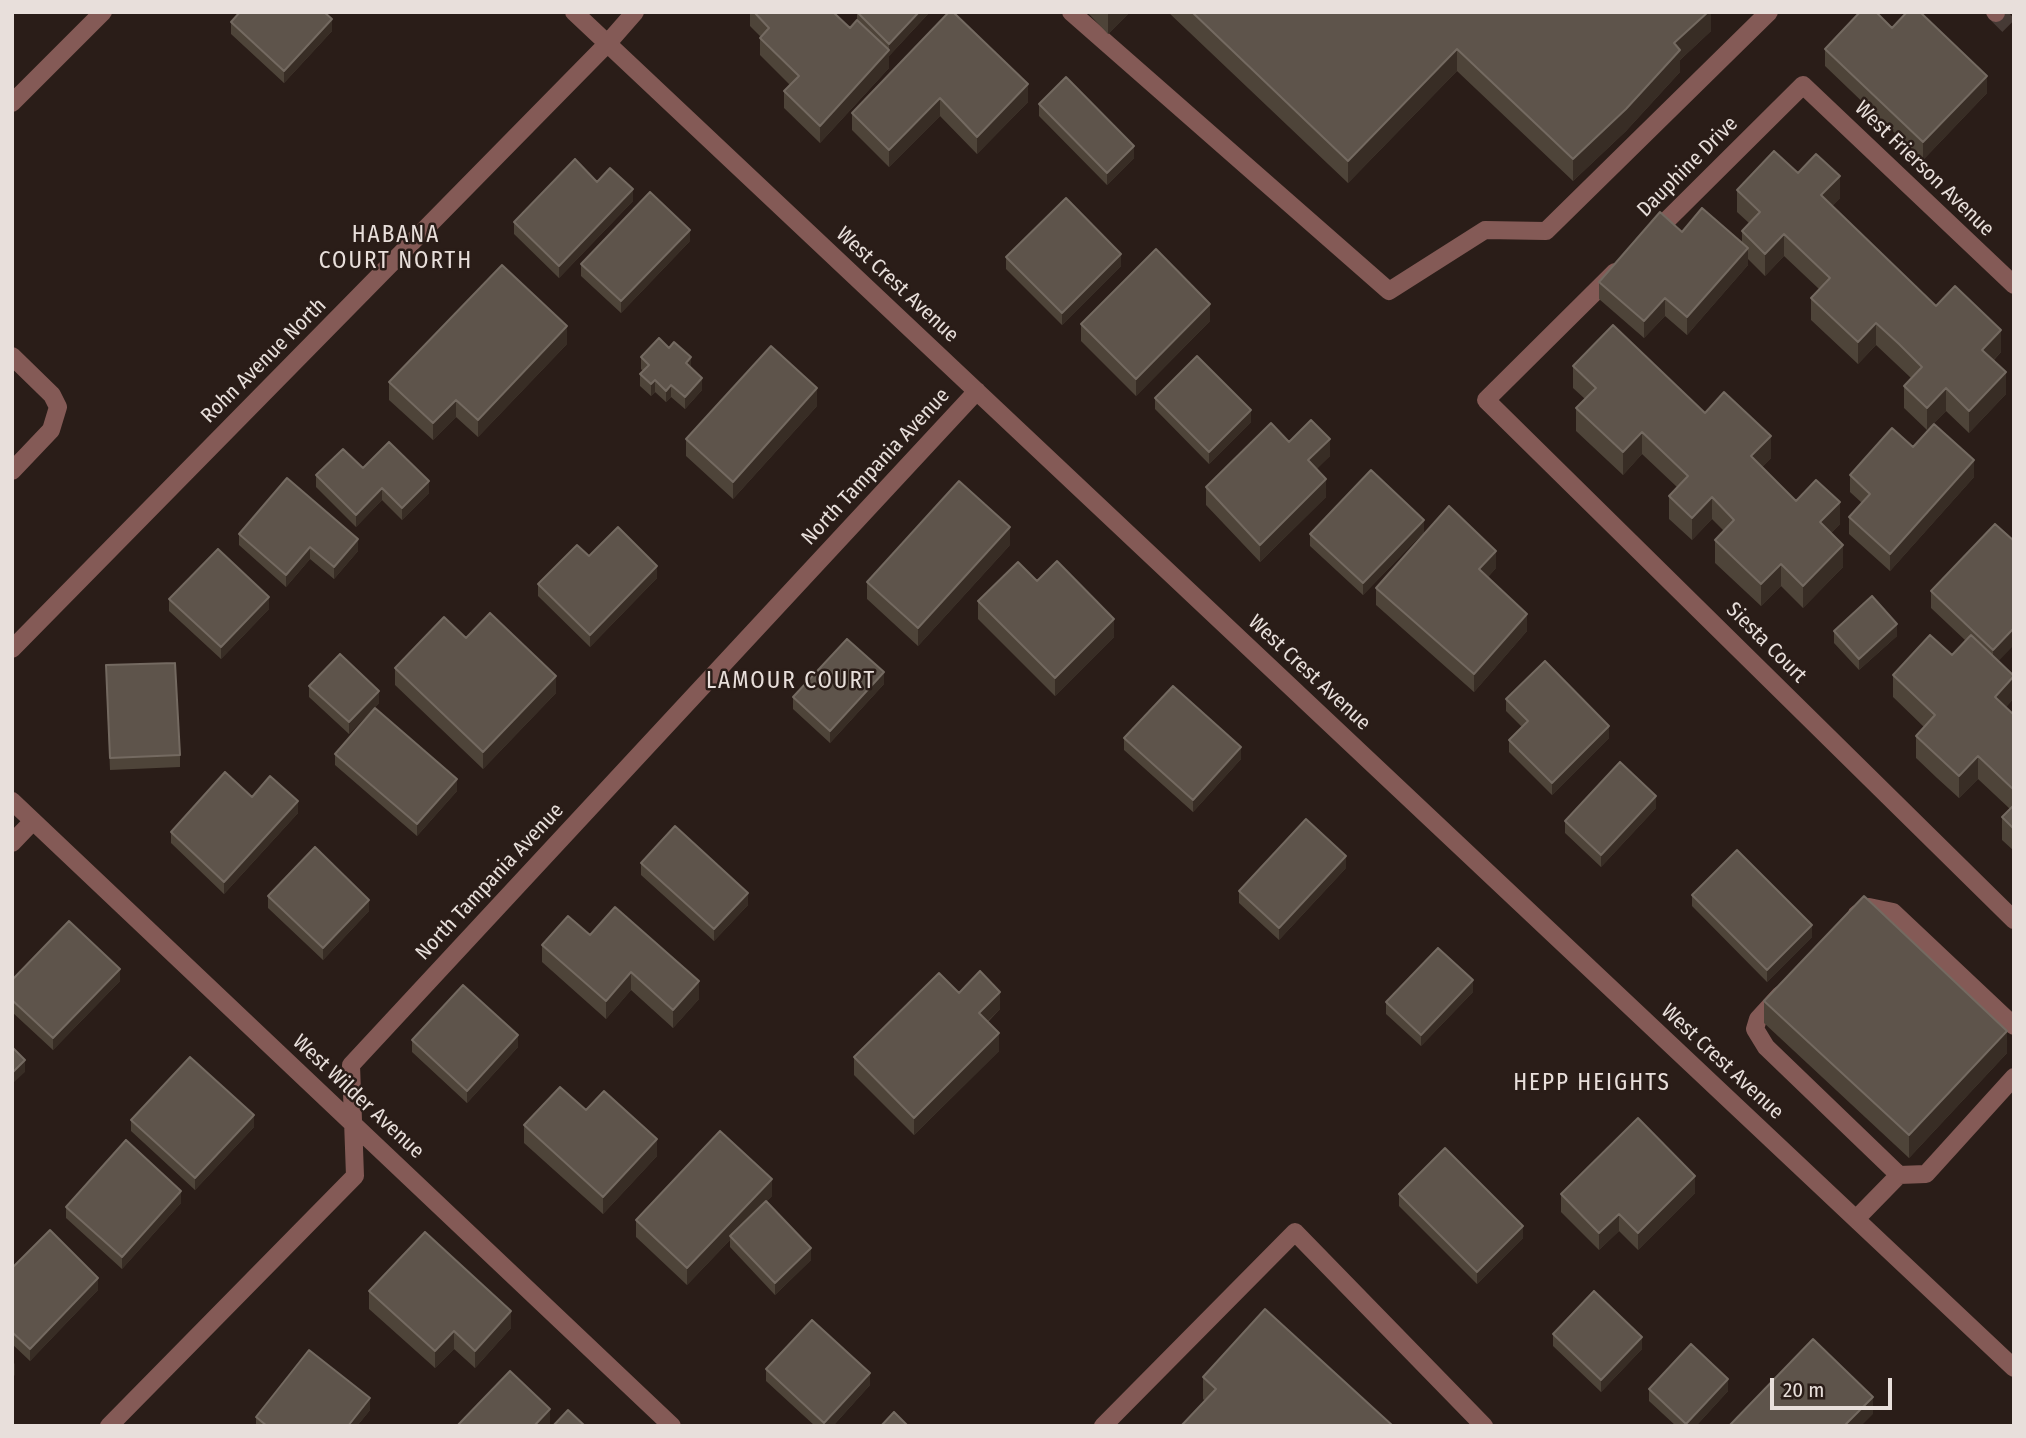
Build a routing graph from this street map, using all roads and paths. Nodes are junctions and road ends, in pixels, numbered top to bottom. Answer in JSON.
{"nodes":[{"id":1,"x":103,"y":12,"type":"edge"},
{"id":2,"x":574,"y":12,"type":"edge"},
{"id":3,"x":635,"y":12,"type":"edge"},
{"id":4,"x":1071,"y":12,"type":"edge"},
{"id":5,"x":1769,"y":12,"type":"edge"},
{"id":6,"x":607,"y":44,"type":"junction"},
{"id":7,"x":1803,"y":85,"type":"joint"},
{"id":8,"x":12,"y":103,"type":"edge"},
{"id":9,"x":1644,"y":242,"type":"edge"},
{"id":10,"x":1625,"y":262,"type":"edge"},
{"id":11,"x":2014,"y":285,"type":"edge"},
{"id":12,"x":12,"y":356,"type":"edge"},
{"id":13,"x":977,"y":391,"type":"junction"},
{"id":14,"x":12,"y":471,"type":"edge"},
{"id":15,"x":12,"y":649,"type":"edge"},
{"id":16,"x":12,"y":801,"type":"edge"},
{"id":17,"x":33,"y":821,"type":"junction"},
{"id":18,"x":12,"y":843,"type":"edge"},
{"id":19,"x":2014,"y":919,"type":"edge"},
{"id":20,"x":1848,"y":924,"type":"edge"},
{"id":21,"x":1794,"y":981,"type":"edge"},
{"id":22,"x":2014,"y":1026,"type":"edge"},
{"id":23,"x":2014,"y":1077,"type":"edge"},
{"id":24,"x":352,"y":1123,"type":"junction"},
{"id":25,"x":1899,"y":1175,"type":"junction"},
{"id":26,"x":1856,"y":1219,"type":"junction"},
{"id":27,"x":2014,"y":1368,"type":"edge"},
{"id":28,"x":109,"y":1426,"type":"edge"},
{"id":29,"x":672,"y":1426,"type":"edge"},
{"id":30,"x":1104,"y":1426,"type":"edge"},
{"id":31,"x":1484,"y":1426,"type":"edge"}],
"edges":[{"from":1,"to":8,"type":"street"},
{"from":2,"to":6,"type":"street","name":"West Crest Avenue"},
{"from":3,"to":6,"type":"street","name":"Rohn Avenue North"},
{"from":4,"to":5,"type":"street"},
{"from":6,"to":13,"type":"street","name":"West Crest Avenue"},
{"from":6,"to":15,"type":"street","name":"Rohn Avenue North"},
{"from":7,"to":9,"type":"street","name":"Dauphine Drive"},
{"from":7,"to":11,"type":"street","name":"West Frierson Avenue"},
{"from":10,"to":19,"type":"street","name":"Siesta Court"},
{"from":12,"to":14,"type":"street"},
{"from":13,"to":24,"type":"street","name":"North Tampania Avenue"},
{"from":13,"to":26,"type":"street","name":"West Crest Avenue"},
{"from":16,"to":17,"type":"street","name":"West Wilder Avenue"},
{"from":17,"to":18,"type":"street"},
{"from":17,"to":24,"type":"street","name":"West Wilder Avenue"},
{"from":20,"to":22,"type":"street"},
{"from":21,"to":25,"type":"street"},
{"from":23,"to":25,"type":"street"},
{"from":24,"to":28,"type":"street","name":"North Tampania Avenue"},
{"from":24,"to":29,"type":"street","name":"West Wilder Avenue"},
{"from":25,"to":26,"type":"street"},
{"from":26,"to":27,"type":"street","name":"West Crest Avenue"},
{"from":30,"to":31,"type":"street"}]}
